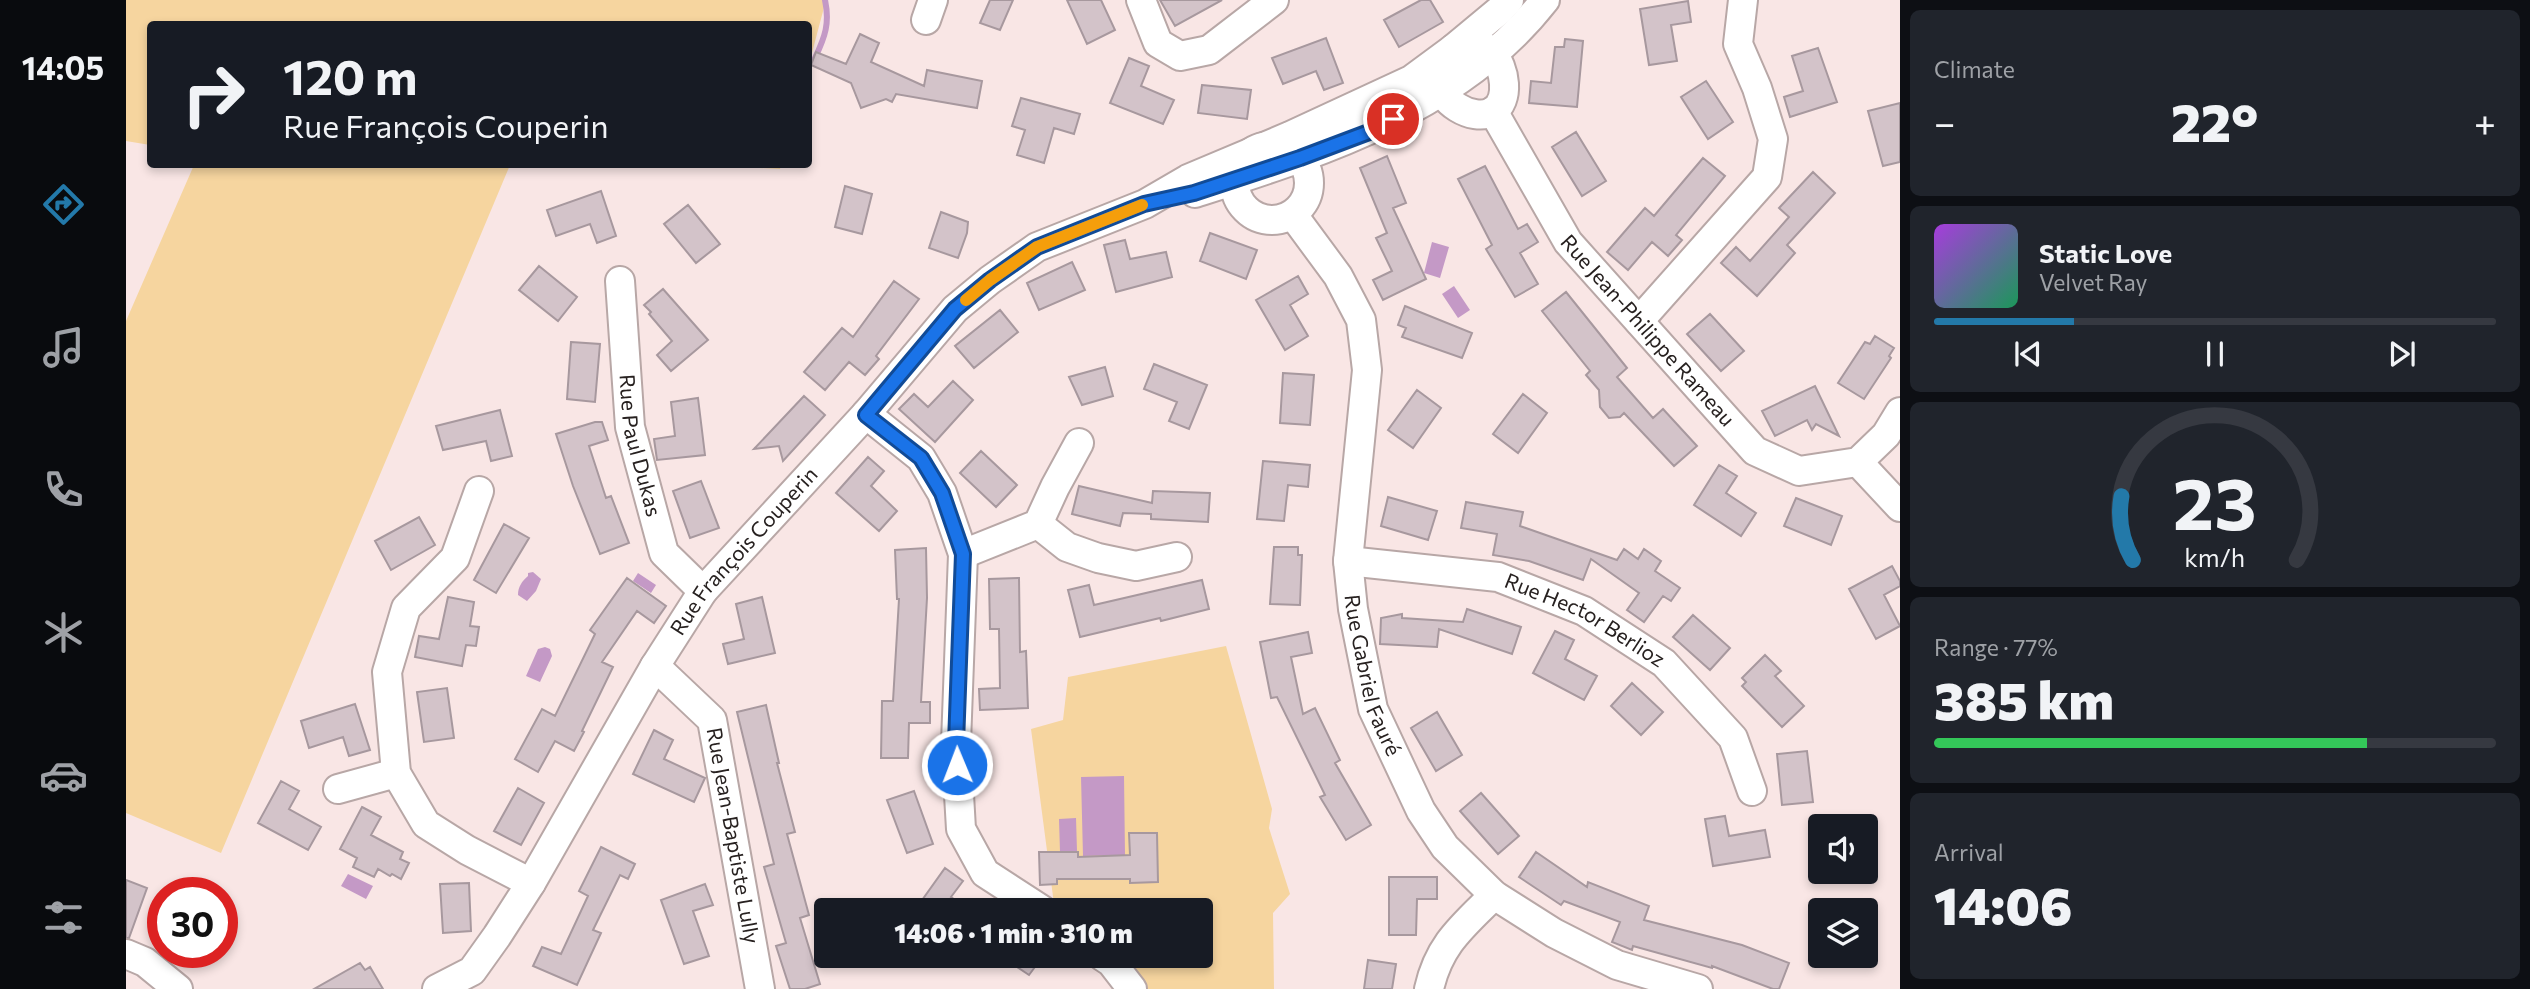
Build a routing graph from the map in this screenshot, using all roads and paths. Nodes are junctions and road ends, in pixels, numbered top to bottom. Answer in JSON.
{"nodes":[{"id":1,"x":1141,"y":0,"type":"edge"},
{"id":2,"x":1274,"y":0,"type":"edge"},
{"id":3,"x":1509,"y":0,"type":"edge"},
{"id":4,"x":1545,"y":0,"type":"edge"},
{"id":5,"x":1743,"y":0,"type":"edge"},
{"id":6,"x":1453,"y":49,"type":"junction"},
{"id":7,"x":1493,"y":54,"type":"junction"},
{"id":8,"x":1441,"y":93,"type":"junction"},
{"id":9,"x":1493,"y":111,"type":"junction"},
{"id":10,"x":1258,"y":149,"type":"junction"},
{"id":11,"x":1300,"y":158,"type":"junction"},
{"id":12,"x":1234,"y":180,"type":"junction"},
{"id":13,"x":1144,"y":204,"type":"junction"},
{"id":14,"x":1293,"y":215,"type":"junction"},
{"id":15,"x":620,"y":281,"type":"dead end"},
{"id":16,"x":1639,"y":321,"type":"junction"},
{"id":17,"x":1900,"y":412,"type":"edge"},
{"id":18,"x":866,"y":415,"type":"junction"},
{"id":19,"x":1079,"y":443,"type":"dead end"},
{"id":20,"x":1858,"y":461,"type":"junction"},
{"id":21,"x":479,"y":491,"type":"dead end"},
{"id":22,"x":1900,"y":507,"type":"edge"},
{"id":23,"x":1038,"y":524,"type":"junction"},
{"id":24,"x":963,"y":554,"type":"junction"},
{"id":25,"x":1177,"y":556,"type":"dead end"},
{"id":26,"x":1348,"y":561,"type":"junction"},
{"id":27,"x":703,"y":592,"type":"junction"},
{"id":28,"x":655,"y":666,"type":"junction"},
{"id":29,"x":396,"y":773,"type":"junction"},
{"id":30,"x":338,"y":789,"type":"dead end"},
{"id":31,"x":1752,"y":790,"type":"dead end"},
{"id":32,"x":531,"y":883,"type":"junction"},
{"id":33,"x":1494,"y":895,"type":"junction"},
{"id":34,"x":1024,"y":898,"type":"edge"},
{"id":35,"x":126,"y":954,"type":"edge"},
{"id":36,"x":1116,"y":968,"type":"edge"},
{"id":37,"x":178,"y":989,"type":"edge"},
{"id":38,"x":437,"y":989,"type":"edge"},
{"id":39,"x":760,"y":989,"type":"edge"},
{"id":40,"x":1132,"y":989,"type":"edge"},
{"id":41,"x":1429,"y":989,"type":"edge"},
{"id":42,"x":1698,"y":989,"type":"edge"}],
"edges":[{"from":1,"to":2,"type":"street"},
{"from":3,"to":6,"type":"street"},
{"from":4,"to":7,"type":"street"},
{"from":5,"to":16,"type":"street"},
{"from":6,"to":7,"type":"street"},
{"from":6,"to":8,"type":"street"},
{"from":6,"to":10,"type":"street"},
{"from":7,"to":8,"type":"street"},
{"from":7,"to":9,"type":"street"},
{"from":8,"to":9,"type":"street"},
{"from":8,"to":11,"type":"street"},
{"from":9,"to":16,"type":"street","name":"Rue Jean-Philippe Rameau"},
{"from":10,"to":11,"type":"street"},
{"from":10,"to":12,"type":"street"},
{"from":10,"to":13,"type":"street"},
{"from":11,"to":12,"type":"street"},
{"from":11,"to":14,"type":"street"},
{"from":12,"to":13,"type":"street"},
{"from":12,"to":14,"type":"street"},
{"from":13,"to":18,"type":"street","name":"Rue François Couperin"},
{"from":14,"to":26,"type":"street","name":"Rue Gabriel Fauré"},
{"from":15,"to":27,"type":"street","name":"Rue Paul Dukas"},
{"from":16,"to":20,"type":"street","name":"Rue Jean-Philippe Rameau"},
{"from":17,"to":20,"type":"street"},
{"from":18,"to":24,"type":"street"},
{"from":18,"to":27,"type":"street","name":"Rue François Couperin"},
{"from":19,"to":23,"type":"street"},
{"from":20,"to":22,"type":"street"},
{"from":21,"to":29,"type":"street"},
{"from":23,"to":24,"type":"street"},
{"from":23,"to":25,"type":"street"},
{"from":24,"to":34,"type":"street"},
{"from":26,"to":31,"type":"street","name":"Rue Hector Berlioz"},
{"from":26,"to":33,"type":"street","name":"Rue Gabriel Fauré"},
{"from":27,"to":28,"type":"street","name":"Rue François Couperin"},
{"from":28,"to":32,"type":"street","name":"Rue François Couperin"},
{"from":28,"to":39,"type":"street","name":"Rue Jean-Baptiste Lully"},
{"from":29,"to":30,"type":"street"},
{"from":29,"to":32,"type":"street"},
{"from":32,"to":38,"type":"street","name":"Rue François Couperin"},
{"from":33,"to":41,"type":"street"},
{"from":33,"to":42,"type":"street","name":"Rue Gabriel Fauré"},
{"from":35,"to":37,"type":"street"},
{"from":36,"to":40,"type":"street"}]}
